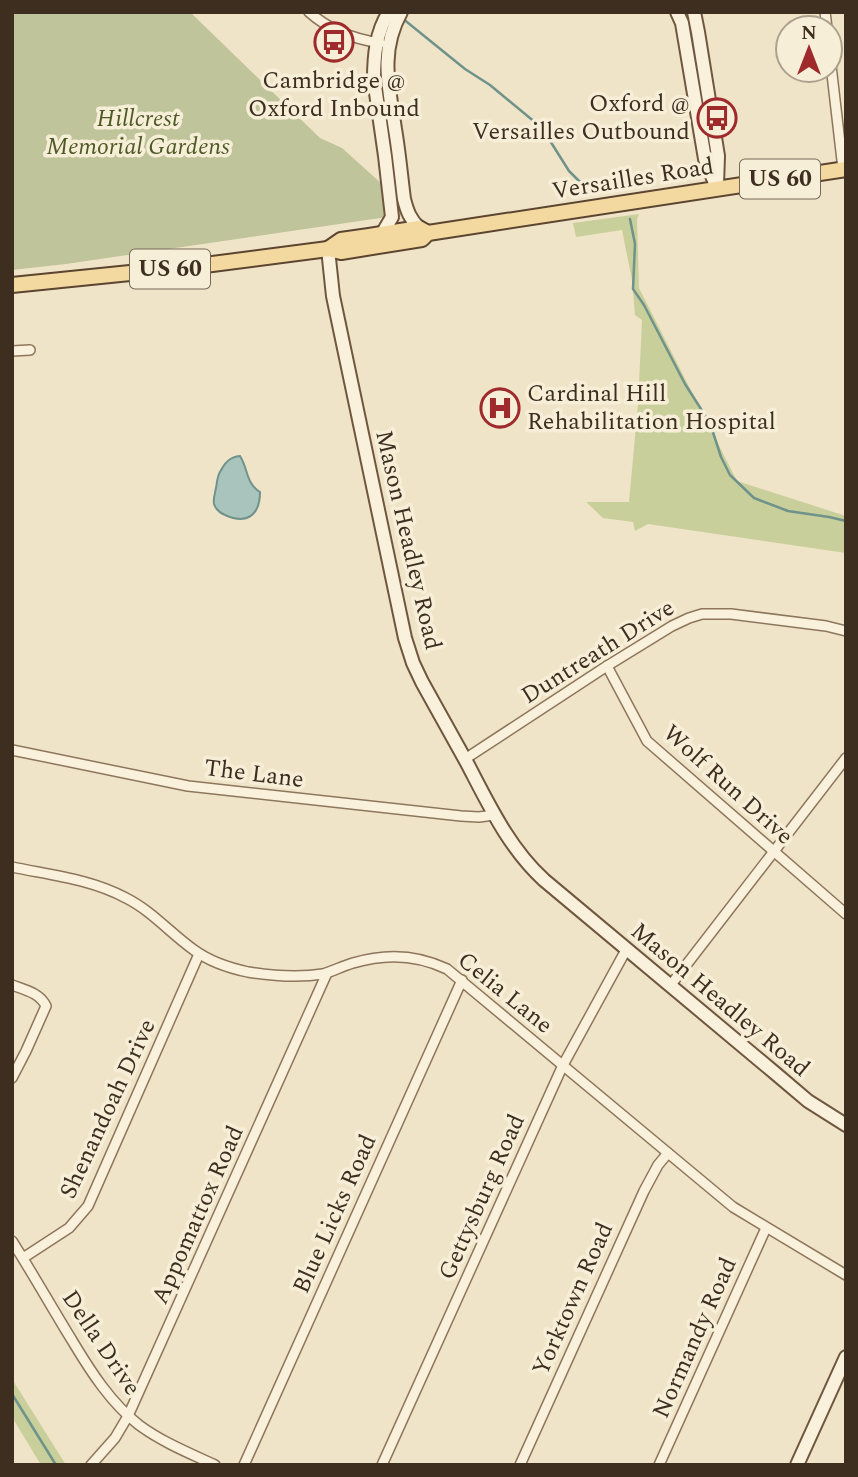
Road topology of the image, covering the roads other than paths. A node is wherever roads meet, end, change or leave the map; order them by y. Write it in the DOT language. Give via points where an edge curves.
graph roads {
  1 [pos="309,12"];
  2 [pos="389,12"];
  3 [pos="401,12"];
  4 [pos="677,12"];
  5 [pos="694,12"];
  6 [pos="383,44"];
  7 [pos="834,84"];
  8 [pos="845,169"];
  9 [pos="717,188"];
  10 [pos="423,230"];
  11 [pos="382,234"];
  12 [pos="328,249"];
  13 [pos="12,285"];
  14 [pos="30,350"];
  15 [pos="12,351"];
  16 [pos="846,631"];
  17 [pos="607,666"];
  18 [pos="12,750"];
  19 [pos="846,758"];
  20 [pos="465,760"];
  21 [pos="494,815"];
  22 [pos="772,851"];
  23 [pos="12,867"];
  24 [pos="846,914"];
  25 [pos="626,950"];
  26 [pos="199,954"];
  27 [pos="327,972"];
  28 [pos="461,980"];
  29 [pos="12,985"];
  30 [pos="670,986"];
  31 [pos="563,1065"];
  32 [pos="12,1078"];
  33 [pos="846,1125"];
  34 [pos="668,1153"];
  35 [pos="766,1228"];
  36 [pos="12,1241"];
  37 [pos="23,1258"];
  38 [pos="846,1275"];
  39 [pos="846,1357"];
  40 [pos="128,1416"];
  41 [pos="91,1465"];
  42 [pos="215,1465"];
  43 [pos="244,1465"];
  44 [pos="382,1465"];
  45 [pos="520,1465"];
  46 [pos="659,1465"];
  47 [pos="797,1465"];
  1 -- 6 [label="street" via="332,29"];
  2 -- 6 [label="main road"];
  3 -- 6 [label="main road"];
  4 -- 9 [label="main road" via="705,159"];
  5 -- 9 [label="main road" via="718,156"];
  6 -- 10 [label="main road" via="407,213"];
  6 -- 11 [label="main road" via="374,54 374,79 392,217"];
  7 -- 8 [label="street"];
  8 -- 9 [label="main road, Versailles Road / US 60"];
  9 -- 10 [label="main road, Versailles Road / US 60"];
  10 -- 11 [label="main road, Versailles Road / US 60"];
  10 -- 12 [label="main road, Versailles Road / US 60" via="422,239 341,252"];
  11 -- 12 [label="main road, Versailles Road / US 60" via="341,240"];
  12 -- 13 [label="main road, Versailles Road / US 60"];
  12 -- 20 [label="main road, Mason Headley Road" via="333,296 405,638 422,682"];
  14 -- 15 [label="street"];
  16 -- 17 [label="street, Duntreath Drive" via="702,614 672,626"];
  17 -- 20 [label="street, Duntreath Drive"];
  17 -- 22 [label="street, Wolf Run Drive" via="647,741"];
  18 -- 21 [label="street, The Lane" via="188,786 461,816"];
  19 -- 22 [label="street"];
  20 -- 21 [label="main road, Mason Headley Road"];
  21 -- 25 [label="main road, Mason Headley Road" via="531,868"];
  22 -- 24 [label="street, Wolf Run Drive"];
  22 -- 30 [label="street"];
  23 -- 26 [label="street, Celia Lane" via="112,891 155,917"];
  25 -- 30 [label="main road, Mason Headley Road"];
  25 -- 31 [label="street, Gettysburg Road"];
  26 -- 27 [label="street, Celia Lane" via="239,970 273,976"];
  26 -- 37 [label="street, Shenandoah Drive" via="88,1206 69,1228"];
  27 -- 28 [label="street, Celia Lane" via="396,956 425,960"];
  27 -- 40 [label="street, Appomattox Road"];
  28 -- 31 [label="street, Celia Lane"];
  28 -- 43 [label="street, Blue Licks Road"];
  29 -- 32 [label="street" via="37,995 46,1006"];
  30 -- 33 [label="main road, Mason Headley Road" via="808,1101"];
  31 -- 34 [label="street, Celia Lane"];
  31 -- 44 [label="street, Gettysburg Road"];
  34 -- 35 [label="street, Celia Lane"];
  34 -- 45 [label="street, Yorktown Road" via="644,1191"];
  35 -- 38 [label="street, Celia Lane"];
  35 -- 46 [label="street, Normandy Road"];
  36 -- 37 [label="street, Della Drive"];
  37 -- 40 [label="street, Della Drive" via="82,1358"];
  39 -- 47 [label="main road"];
  40 -- 41 [label="street, Appomattox Road" via="116,1438"];
  40 -- 42 [label="street, Della Drive" via="155,1436"];
}
